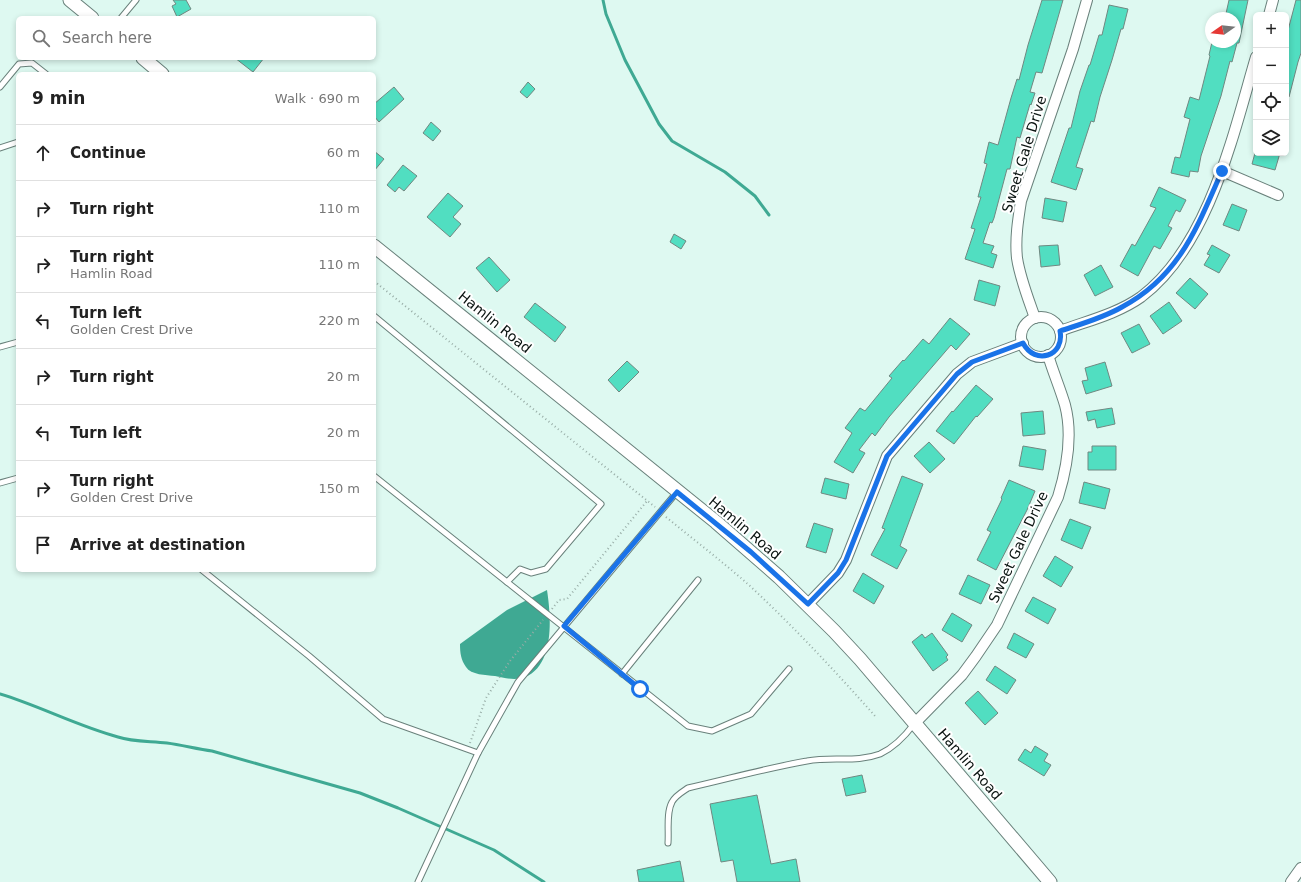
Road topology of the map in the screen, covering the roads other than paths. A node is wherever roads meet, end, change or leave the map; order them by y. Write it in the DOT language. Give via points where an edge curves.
graph roads {
  1 [pos="70,0"];
  2 [pos="136,0"];
  3 [pos="1087,0"];
  4 [pos="1273,0"];
  5 [pos="1270,12"];
  6 [pos="90,16"];
  7 [pos="123,16"];
  8 [pos="145,60"];
  9 [pos="1253,67"];
  10 [pos="156,71"];
  11 [pos="43,72"];
  12 [pos="0,87"];
  13 [pos="16,143"];
  14 [pos="0,148"];
  15 [pos="1222,171"];
  16 [pos="1278,195"];
  17 [pos="376,248"];
  18 [pos="376,318"];
  19 [pos="1035,318"];
  20 [pos="1060,331"];
  21 [pos="16,343"];
  22 [pos="1023,343"];
  23 [pos="0,347"];
  24 [pos="1048,355"];
  25 [pos="376,478"];
  26 [pos="16,479"];
  27 [pos="0,483"];
  28 [pos="677,492"];
  29 [pos="204,572"];
  30 [pos="698,580"];
  31 [pos="507,582"];
  32 [pos="808,604"];
  33 [pos="564,626"];
  34 [pos="789,669"];
  35 [pos="622,674"];
  36 [pos="915,723"];
  37 [pos="478,753"];
  38 [pos="668,843"];
  39 [pos="1301,868"];
  40 [pos="418,882"];
  41 [pos="1050,882"];
  42 [pos="1291,882"];
  1 -- 6 [label="street"];
  2 -- 7 [label="lane"];
  3 -- 19 [label="street, Sweet Gale Drive" via="1021,201 1016,240 1017,258"];
  4 -- 5 [label="street"];
  8 -- 10 [label="street"];
  9 -- 15 [label="street"];
  11 -- 12 [label="lane" via="32,63 20,64"];
  13 -- 14 [label="lane"];
  15 -- 16 [label="street"];
  15 -- 20 [label="street" via="1195,230 1167,273 1140,297 1121,308"];
  17 -- 28 [label="street, Hamlin Road"];
  18 -- 31 [label="lane" via="601,504 546,569 531,573 520,569"];
  19 -- 20 [label="street" via="1050,319"];
  19 -- 22 [label="street" via="1023,328"];
  20 -- 24 [label="street" via="1059,345"];
  21 -- 23 [label="lane"];
  22 -- 24 [label="street" via="1033,355"];
  22 -- 32 [label="street" via="972,362 957,374 887,456 846,560 838,573"];
  24 -- 36 [label="street, Sweet Gale Drive" via="1065,406 1069,436 1065,474 1058,497 997,625 962,675"];
  25 -- 31 [label="lane"];
  26 -- 27 [label="lane"];
  28 -- 32 [label="street, Hamlin Road" via="751,552"];
  28 -- 33 [label="lane"];
  29 -- 37 [label="lane" via="383,719"];
  30 -- 35 [label="lane"];
  31 -- 33 [label="lane"];
  32 -- 36 [label="street, Hamlin Road"];
  33 -- 35 [label="lane"];
  33 -- 37 [label="lane" via="518,682"];
  34 -- 35 [label="lane" via="751,714 712,731 688,726"];
  36 -- 38 [label="lane" via="907,734 881,753 851,760 829,758 808,761 688,788 672,803"];
  36 -- 41 [label="street, Hamlin Road"];
  37 -- 40 [label="lane"];
  39 -- 42 [label="street"];
}
